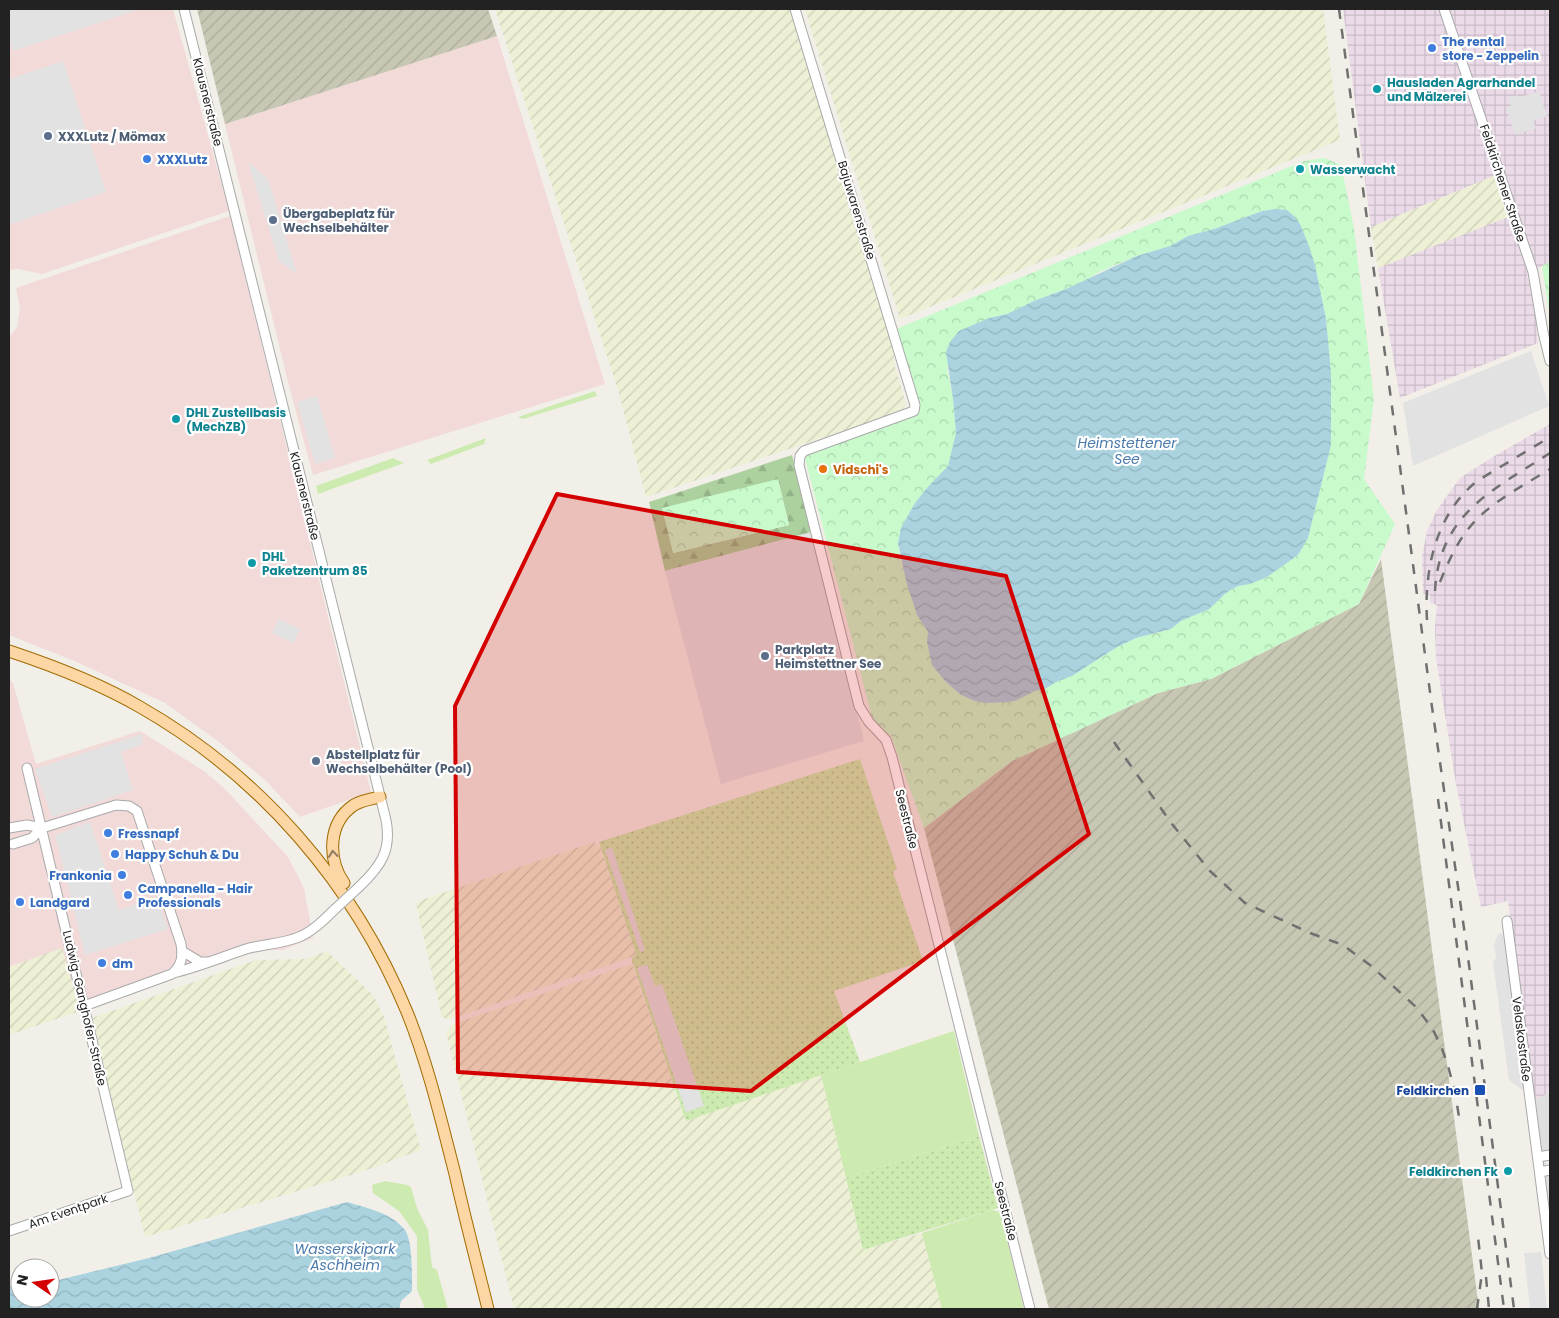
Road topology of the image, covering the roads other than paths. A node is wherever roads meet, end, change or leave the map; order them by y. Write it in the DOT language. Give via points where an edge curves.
graph roads {
  1 [pos="184,9"];
  2 [pos="795,9"];
  3 [pos="1444,9"];
  4 [pos="1550,361"];
  5 [pos="914,411"];
  6 [pos="9,651"];
  7 [pos="27,768"];
  8 [pos="380,796"];
  9 [pos="9,828"];
  10 [pos="42,828"];
  11 [pos="11,844"];
  12 [pos="1507,921"];
  13 [pos="366,929"];
  14 [pos="182,951"];
  15 [pos="207,962"];
  16 [pos="172,974"];
  17 [pos="84,1006"];
  18 [pos="1550,1155"];
  19 [pos="1538,1156"];
  20 [pos="1550,1170"];
  21 [pos="1540,1172"];
  22 [pos="128,1191"];
  23 [pos="9,1231"];
  24 [pos="1550,1254"];
  25 [pos="488,1309"];
  26 [pos="1030,1309"];
  1 -- 8 [label="street, Klausnerstraße"];
  2 -- 5 [label="street, Bajuwarenstraße" via="893,328"];
  3 -- 4 [label="street, Feldkirchener Straße" via="1533,272"];
  5 -- 26 [label="street, Seestraße" via="804,451 799,465 859,706 886,740 892,757"];
  6 -- 13 [label="main road" via="75,675 132,702 222,762 306,844"];
  7 -- 10 [label="street, Ludwig-Ganghofer-Straße"];
  13 -- 8 [label="main road, one-way" via="363,913 334,866 332,839 351,807"];
  8 -- 15 [label="street, Klausnerstraße, bridge" via="388,829 386,850 380,865 359,887 300,937 264,944"];
  9 -- 10 [label="street" via="27,825"];
  9 -- 11 [label="street" via="17,834"];
  10 -- 11 [label="street" via="32,838"];
  10 -- 14 [label="street" via="116,805 129,806 136,811"];
  10 -- 17 [label="street, Ludwig-Ganghofer-Straße"];
  12 -- 19 [label="street, Velaskostraße"];
  13 -- 25 [label="main road" via="393,980 417,1038 442,1120"];
  14 -- 15 [label="street" via="200,962"];
  14 -- 16 [label="street" via="181,963"];
  15 -- 16 [label="street"];
  16 -- 17 [label="street"];
  17 -- 22 [label="street, Ludwig-Ganghofer-Straße"];
  18 -- 19 [label="street"];
  19 -- 21 [label="street, Velaskostraße"];
  20 -- 21 [label="street"];
  21 -- 24 [label="street, Velaskostraße"];
  22 -- 23 [label="street, Am Eventpark"];
}
